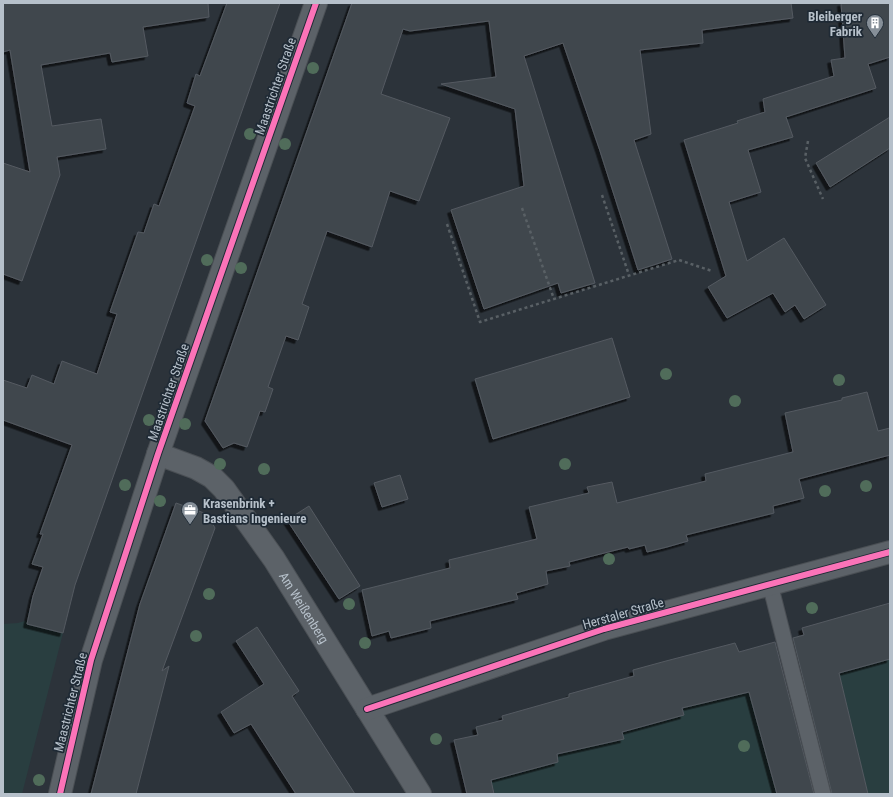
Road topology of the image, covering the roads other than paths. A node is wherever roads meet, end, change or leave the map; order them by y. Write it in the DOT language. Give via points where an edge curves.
graph roads {
  1 [pos="316,3"];
  2 [pos="158,454"];
  3 [pos="890,552"];
  4 [pos="770,584"];
  5 [pos="367,709"];
  6 [pos="60,794"];
  7 [pos="420,794"];
  8 [pos="823,794"];
  1 -- 2 [label="street, Maastrichter Straße"];
  2 -- 5 [label="street, Am Weißenberg" via="196,468 212,477 224,489 274,559"];
  2 -- 6 [label="street, Maastrichter Straße" via="91,660"];
  3 -- 4 [label="street, Herstaler Straße"];
  4 -- 5 [label="street, Herstaler Straße" via="604,629"];
  4 -- 8 [label="lane"];
  5 -- 7 [label="street, Am Weißenberg"];
}
